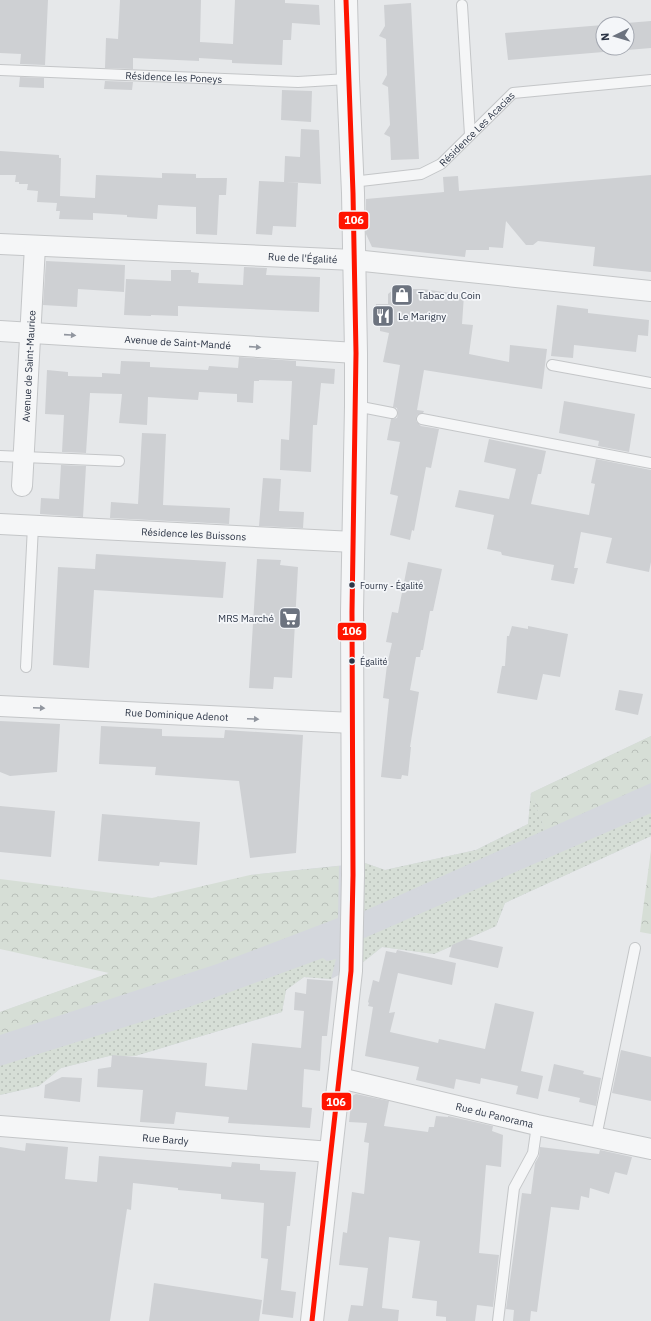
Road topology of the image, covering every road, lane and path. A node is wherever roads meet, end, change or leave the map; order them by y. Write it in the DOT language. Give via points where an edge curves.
graph roads {
  1 [pos="346,0"];
  2 [pos="462,5"];
  3 [pos="0,70"];
  4 [pos="348,79"];
  5 [pos="651,80"];
  6 [pos="470,135"];
  7 [pos="352,182"];
  8 [pos="0,244"];
  9 [pos="35,246"];
  10 [pos="354,260"];
  11 [pos="651,292"];
  12 [pos="0,331"];
  13 [pos="31,333"];
  14 [pos="356,353"];
  15 [pos="552,365"];
  16 [pos="651,383"];
  17 [pos="356,406"];
  18 [pos="392,413"];
  19 [pos="422,419"];
  20 [pos="0,456"];
  21 [pos="24,456"];
  22 [pos="119,461"];
  23 [pos="651,463"];
  24 [pos="22,486"];
  25 [pos="0,524"];
  26 [pos="33,526"];
  27 [pos="354,542"];
  28 [pos="26,667"];
  29 [pos="0,706"];
  30 [pos="353,723"];
  31 [pos="635,948"];
  32 [pos="340,1078"];
  33 [pos="537,1125"];
  34 [pos="0,1126"];
  35 [pos="596,1137"];
  36 [pos="651,1149"];
  37 [pos="331,1152"];
  38 [pos="312,1321"];
  39 [pos="498,1321"];
  1 -- 4 [label="street"];
  2 -- 6 [label="lane"];
  3 -- 4 [label="lane, Résidence les Poneys" via="298,82"];
  4 -- 7 [label="street"];
  5 -- 6 [label="lane, Résidence Les Acacias" via="513,93"];
  6 -- 7 [label="lane, Résidence Les Acacias" via="441,164 421,174"];
  7 -- 10 [label="street"];
  8 -- 9 [label="street, Rue de l'Égalité"];
  9 -- 10 [label="street, Rue de l'Égalité"];
  9 -- 13 [label="street, Avenue de Saint-Maurice"];
  10 -- 11 [label="street, Rue de l'Égalité"];
  10 -- 14 [label="street"];
  12 -- 13 [label="street, Avenue de Saint-Mandé"];
  13 -- 14 [label="street, Avenue de Saint-Mandé, one-way"];
  13 -- 21 [label="street, Avenue de Saint-Maurice"];
  14 -- 17 [label="street"];
  15 -- 16 [label="lane"];
  17 -- 18 [label="lane"];
  17 -- 27 [label="street"];
  19 -- 23 [label="lane"];
  20 -- 21 [label="lane"];
  21 -- 22 [label="lane"];
  21 -- 24 [label="street, Avenue de Saint-Maurice"];
  25 -- 26 [label="street, Résidence les Buissons"];
  26 -- 27 [label="street, Résidence les Buissons"];
  26 -- 28 [label="lane"];
  27 -- 30 [label="street"];
  29 -- 30 [label="street, Rue Dominique Adenot, one-way"];
  30 -- 32 [label="street" via="351,971"];
  31 -- 35 [label="lane"];
  32 -- 33 [label="street, Rue du Panorama"];
  32 -- 37 [label="street"];
  33 -- 35 [label="street, Rue du Panorama"];
  33 -- 39 [label="lane" via="533,1154 514,1188"];
  34 -- 37 [label="street, Rue Bardy"];
  35 -- 36 [label="street, Rue du Panorama"];
  37 -- 38 [label="street"];
}
